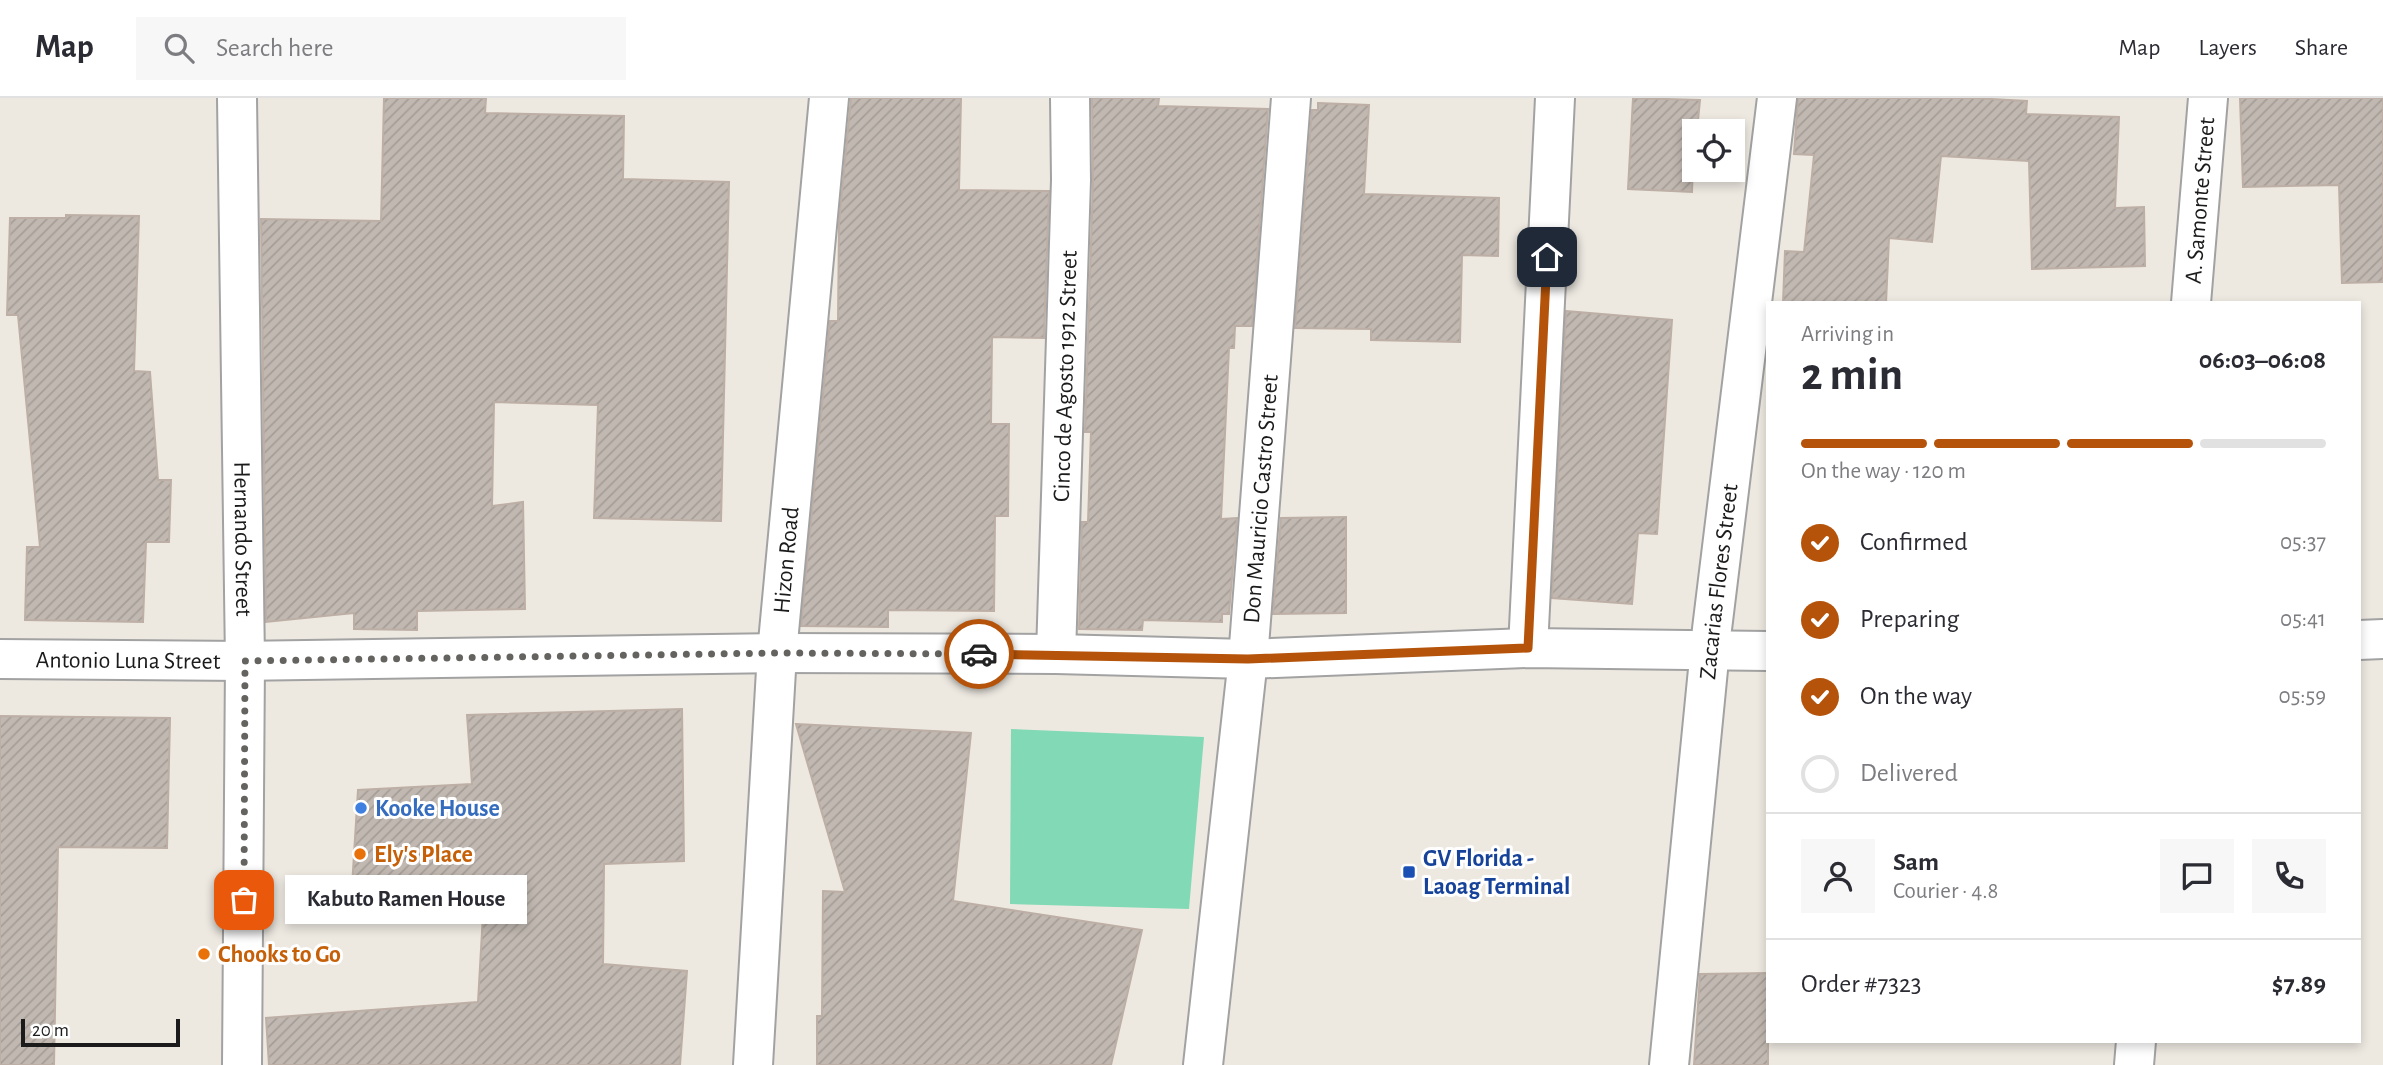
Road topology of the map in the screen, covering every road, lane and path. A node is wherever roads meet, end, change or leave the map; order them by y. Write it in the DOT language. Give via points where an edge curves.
graph roads {
  1 [pos="237,98"];
  2 [pos="829,98"];
  3 [pos="1070,98"];
  4 [pos="1291,98"];
  5 [pos="1555,98"];
  6 [pos="1777,98"];
  7 [pos="2208,98"];
  8 [pos="2191,301"];
  9 [pos="2383,639"];
  10 [pos="2361,640"];
  11 [pos="1528,648"];
  12 [pos="1766,651"];
  13 [pos="1709,652"];
  14 [pos="777,653"];
  15 [pos="1056,654"];
  16 [pos="0,659"];
  17 [pos="1248,659"];
  18 [pos="245,661"];
  19 [pos="2136,1043"];
  20 [pos="242,1065"];
  21 [pos="753,1065"];
  22 [pos="1203,1065"];
  23 [pos="1669,1065"];
  24 [pos="2134,1065"];
  1 -- 18 [label="street, Hernando Street"];
  2 -- 14 [label="street, Hizon Road"];
  3 -- 15 [label="street, Cinco de Agosto 1912 Street"];
  4 -- 17 [label="street, Don Mauricio Castro Street"];
  5 -- 11 [label="street"];
  6 -- 13 [label="street, Zacarias Flores Street"];
  7 -- 8 [label="street, A. Samonte Street"];
  9 -- 10 [label="street"];
  11 -- 13 [label="street, Antonio Luna Street"];
  11 -- 17 [label="street, Antonio Luna Street"];
  12 -- 13 [label="street, Antonio Luna Street"];
  13 -- 23 [label="street, Zacarias Flores Street"];
  14 -- 15 [label="street, Antonio Luna Street"];
  14 -- 18 [label="street, Antonio Luna Street"];
  14 -- 21 [label="street, Hizon Road"];
  15 -- 17 [label="street, Antonio Luna Street"];
  16 -- 18 [label="street, Antonio Luna Street"];
  17 -- 22 [label="street, Don Mauricio Castro Street"];
  18 -- 20 [label="street, Hernando Street"];
  19 -- 24 [label="street"];
}
